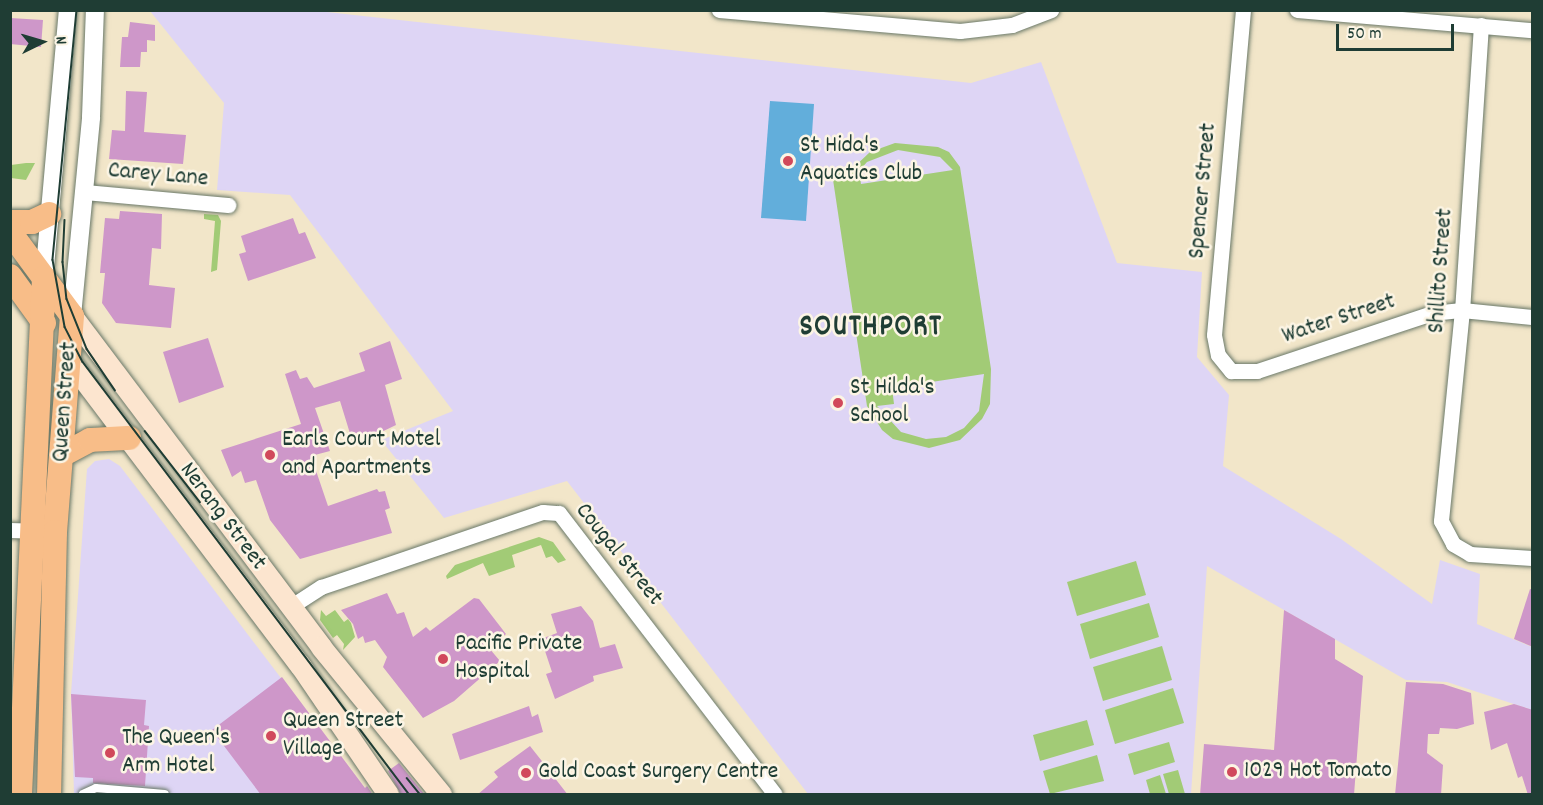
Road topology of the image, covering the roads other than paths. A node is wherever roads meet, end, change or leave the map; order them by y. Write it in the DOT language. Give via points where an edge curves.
graph roads {
  1 [pos="68,10"];
  2 [pos="95,10"];
  3 [pos="719,10"];
  4 [pos="1051,10"];
  5 [pos="1243,10"];
  6 [pos="1297,10"];
  7 [pos="1481,25"];
  8 [pos="1533,30"];
  9 [pos="84,192"];
  10 [pos="228,205"];
  11 [pos="49,214"];
  12 [pos="10,222"];
  13 [pos="10,232"];
  14 [pos="10,276"];
  15 [pos="44,278"];
  16 [pos="1462,310"];
  17 [pos="72,316"];
  18 [pos="1533,316"];
  19 [pos="42,320"];
  20 [pos="69,360"];
  21 [pos="1231,371"];
  22 [pos="129,438"];
  23 [pos="62,455"];
  24 [pos="22,530"];
  25 [pos="1533,558"];
  26 [pos="290,607"];
  27 [pos="20,795"];
  28 [pos="49,795"];
  29 [pos="83,795"];
  30 [pos="165,795"];
  31 [pos="387,795"];
  32 [pos="441,795"];
  33 [pos="775,795"];
  1 -- 11 [label="street, Queen Street"];
  2 -- 9 [label="street, Queen Street"];
  3 -- 4 [label="street" via="960,31 1012,25"];
  5 -- 21 [label="street, Spencer Street" via="1214,335 1218,355"];
  6 -- 7 [label="street"];
  7 -- 8 [label="street"];
  7 -- 16 [label="street, Shillito Street"];
  9 -- 10 [label="street, Carey Lane"];
  9 -- 17 [label="street, Queen Street"];
  11 -- 12 [label="main road" via="32,222"];
  11 -- 15 [label="street, Queen Street"];
  13 -- 15 [label="main road, Nerang Street"];
  14 -- 19 [label="main road, Nerang Street"];
  15 -- 17 [label="main road, Nerang Street"];
  15 -- 19 [label="main road, Queen Street"];
  16 -- 18 [label="street, Water Street"];
  16 -- 21 [label="street, Water Street" via="1432,313 1257,371"];
  16 -- 25 [label="street, Shillito Street" via="1441,521 1453,544 1470,554"];
  17 -- 20 [label="main road, Queen Street"];
  17 -- 26 [label="main road, Nerang Street"];
  19 -- 20 [label="main road, Nerang Street"];
  19 -- 24 [label="main road, Queen Street"];
  20 -- 22 [label="main road, Nerang Street"];
  20 -- 23 [label="main road, Queen Street"];
  22 -- 23 [label="main road" via="90,440"];
  22 -- 31 [label="main road, Nerang Street" via="300,665"];
  23 -- 28 [label="main road, Queen Street" via="55,532"];
  24 -- 27 [label="main road, Queen Street"];
  26 -- 32 [label="main road, Nerang Street"];
  26 -- 33 [label="street, Cougal Street" via="321,587 543,512 560,513"];
  29 -- 30 [label="lane" via="91,788"];
}
